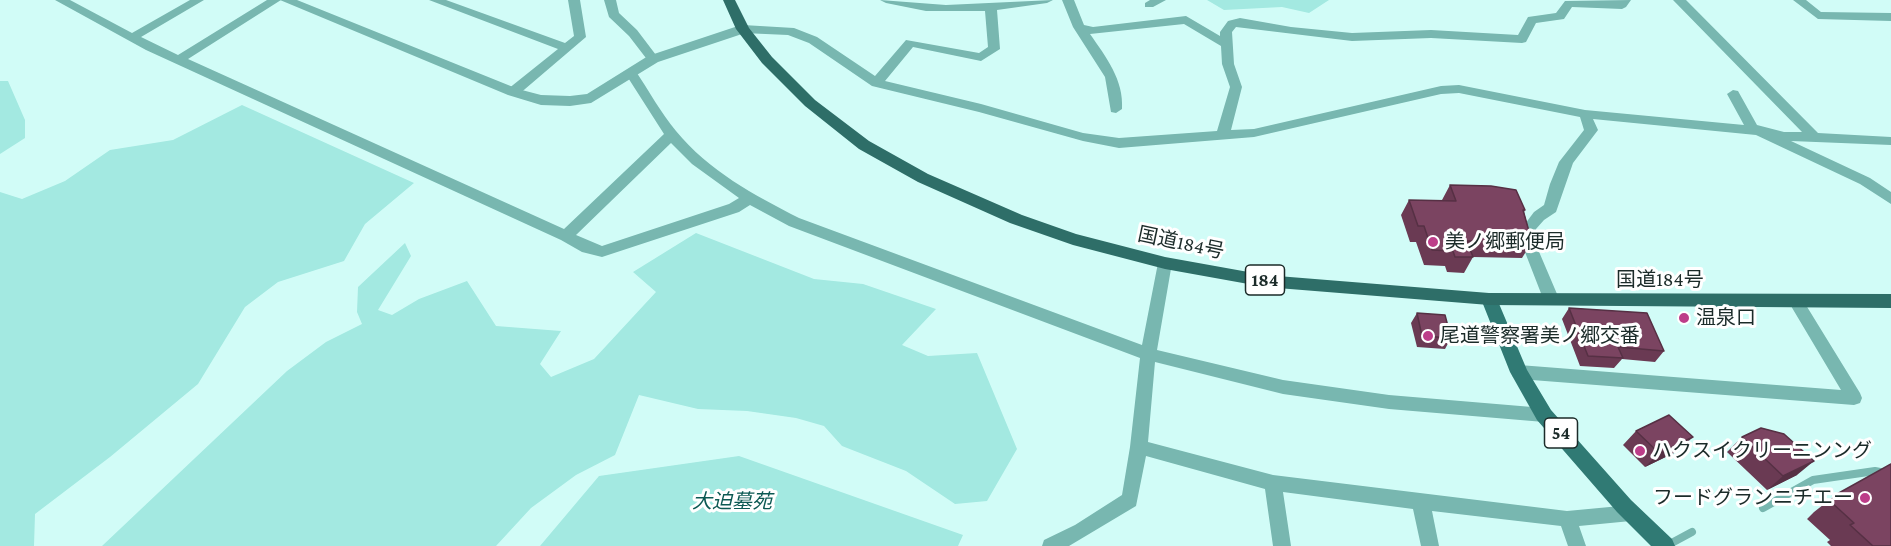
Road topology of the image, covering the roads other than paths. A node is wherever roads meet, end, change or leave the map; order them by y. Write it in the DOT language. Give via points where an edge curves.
graph roads {
  1 [pos="61,0"];
  2 [pos="198,0"];
  3 [pos="275,0"];
  4 [pos="286,0"];
  5 [pos="435,0"];
  6 [pos="574,0"];
  7 [pos="610,0"];
  8 [pos="729,0"];
  9 [pos="886,0"];
  10 [pos="1047,0"];
  11 [pos="1068,0"];
  12 [pos="1625,0"];
  13 [pos="1679,0"];
  14 [pos="1799,0"];
  15 [pos="992,8"];
  16 [pos="1891,17"];
  17 [pos="1079,27"];
  18 [pos="743,29"];
  19 [pos="134,37"];
  20 [pos="1227,45"];
  21 [pos="567,48"];
  22 [pos="652,59"];
  23 [pos="178,60"];
  24 [pos="631,73"];
  25 [pos="876,83"];
  26 [pos="513,92"];
  27 [pos="1733,94"];
  28 [pos="1116,109"];
  29 [pos="1585,114"];
  30 [pos="1760,131"];
  31 [pos="671,135"];
  32 [pos="1223,135"];
  33 [pos="1815,138"];
  34 [pos="1891,141"];
  35 [pos="748,199"];
  36 [pos="1891,199"];
  37 [pos="567,236"];
  38 [pos="1165,263"];
  39 [pos="1489,299"];
  40 [pos="1552,301"];
  41 [pos="1796,301"];
  42 [pos="1891,301"];
  43 [pos="1148,354"];
  44 [pos="1519,372"];
  45 [pos="1544,415"];
  46 [pos="1139,447"];
  47 [pos="1891,474"];
  48 [pos="1274,483"];
  49 [pos="1420,502"];
  50 [pos="1763,508"];
  51 [pos="1630,513"];
  52 [pos="1567,519"];
  53 [pos="1692,532"];
  54 [pos="1051,546"];
  55 [pos="1282,546"];
  56 [pos="1430,546"];
  57 [pos="1577,546"];
  58 [pos="1666,546"];
  1 -- 19 [label="street"];
  2 -- 19 [label="street"];
  3 -- 23 [label="street"];
  4 -- 26 [label="street"];
  5 -- 21 [label="street"];
  6 -- 21 [label="street" via="580,37"];
  7 -- 22 [label="street" via="613,14"];
  8 -- 18 [label="highway, 国道184号 / 184"];
  9 -- 15 [label="street" via="935,9"];
  10 -- 15 [label="street"];
  11 -- 17 [label="street"];
  12 -- 20 [label="street" via="1622,5 1569,3 1560,16 1532,20 1522,39 1431,34 1352,37 1240,22 1232,24 1226,32"];
  13 -- 33 [label="street"];
  14 -- 16 [label="street" via="1818,15"];
  15 -- 25 [label="street" via="994,49 981,57 910,43"];
  17 -- 20 [label="street" via="1094,31 1186,20"];
  17 -- 28 [label="street" via="1110,75 1118,102"];
  18 -- 22 [label="street"];
  18 -- 25 [label="street" via="790,31 813,40"];
  18 -- 38 [label="highway, 国道184号 / 184" via="767,60 810,103 864,145 923,178 1044,229"];
  19 -- 23 [label="street"];
  20 -- 32 [label="street" via="1228,64 1236,87"];
  21 -- 26 [label="street"];
  22 -- 24 [label="street"];
  23 -- 37 [label="street"];
  24 -- 26 [label="street" via="591,98 542,100"];
  24 -- 31 [label="street"];
  25 -- 32 [label="street" via="1104,142"];
  27 -- 30 [label="street" via="1752,128"];
  29 -- 30 [label="street"];
  29 -- 32 [label="street" via="1459,89 1441,90 1254,133"];
  29 -- 40 [label="street" via="1591,130 1575,148 1556,183 1551,208 1529,228 1530,247"];
  30 -- 33 [label="street"];
  30 -- 36 [label="street" via="1864,181"];
  31 -- 35 [label="street"];
  31 -- 37 [label="street"];
  33 -- 34 [label="street"];
  35 -- 37 [label="street" via="734,208 602,252"];
  35 -- 43 [label="street" via="794,222"];
  38 -- 39 [label="highway, 国道184号 / 184" via="1265,280"];
  38 -- 43 [label="street"];
  39 -- 40 [label="highway, 国道184号 / 184"];
  39 -- 44 [label="main road, 54"];
  40 -- 41 [label="highway, 国道184号 / 184"];
  41 -- 42 [label="highway, 国道184号 / 184"];
  41 -- 44 [label="street" via="1854,398"];
  43 -- 45 [label="street" via="1283,387 1389,402"];
  43 -- 46 [label="street"];
  44 -- 45 [label="main road, 54"];
  45 -- 51 [label="main road, 54"];
  46 -- 48 [label="street"];
  46 -- 54 [label="street" via="1130,500"];
  47 -- 50 [label="lane" via="1875,471 1813,480"];
  48 -- 49 [label="street"];
  48 -- 55 [label="street"];
  49 -- 52 [label="street"];
  49 -- 56 [label="street"];
  51 -- 52 [label="street"];
  51 -- 58 [label="main road, 54"];
  52 -- 57 [label="street"];
  53 -- 58 [label="lane"];
}
